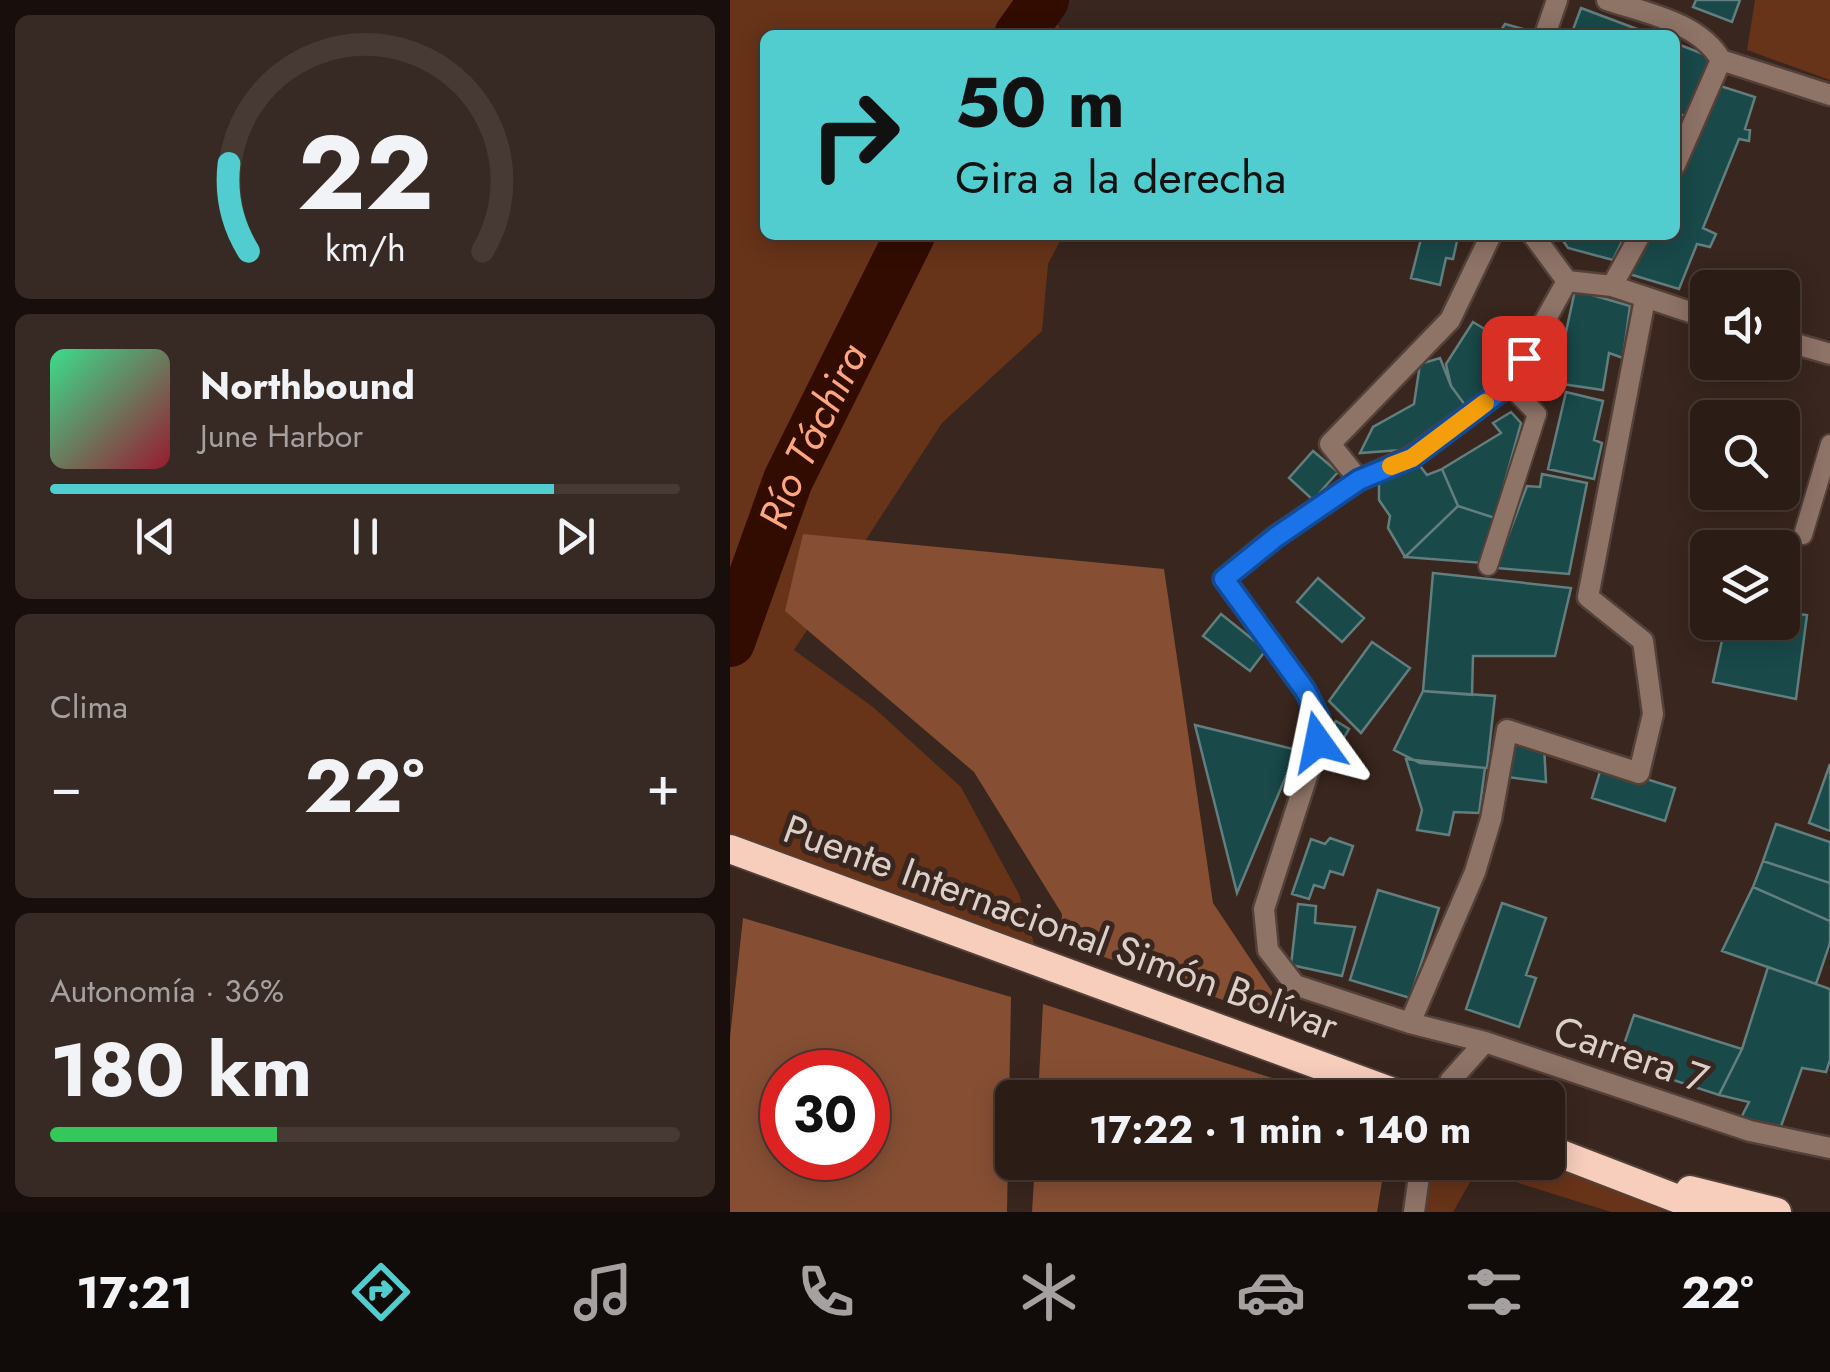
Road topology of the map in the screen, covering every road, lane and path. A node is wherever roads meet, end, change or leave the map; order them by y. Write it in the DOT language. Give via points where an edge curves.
graph roads {
  1 [pos="1556,0"];
  2 [pos="1607,0"];
  3 [pos="1547,30"];
  4 [pos="1721,60"];
  5 [pos="1830,95"];
  6 [pos="1680,154"];
  7 [pos="1488,240"];
  8 [pos="1537,240"];
  9 [pos="1637,240"];
  10 [pos="1567,281"];
  11 [pos="1612,286"];
  12 [pos="1645,299"];
  13 [pos="1690,313"];
  14 [pos="1800,345"];
  15 [pos="1830,354"];
  16 [pos="1509,385"];
  17 [pos="1830,444"];
  18 [pos="1359,480"];
  19 [pos="1803,534"];
  20 [pos="1488,566"];
  21 [pos="730,848"];
  22 [pos="1410,1023"];
  23 [pos="1485,1042"];
  24 [pos="1361,1080"];
  25 [pos="1451,1080"];
  26 [pos="1830,1148"];
  27 [pos="1565,1155"];
  28 [pos="1418,1180"];
  29 [pos="1634,1181"];
  30 [pos="1414,1212"];
  31 [pos="1712,1212"];
  32 [pos="1777,1212"];
  1 -- 3 [label="street"];
  2 -- 4 [label="street" via="1678,24"];
  4 -- 5 [label="street"];
  4 -- 6 [label="street"];
  7 -- 18 [label="street" via="1450,320 1330,444"];
  8 -- 10 [label="street"];
  9 -- 11 [label="street"];
  10 -- 11 [label="street"];
  10 -- 16 [label="street"];
  11 -- 12 [label="street"];
  12 -- 13 [label="street"];
  12 -- 22 [label="street" via="1588,597 1643,642 1652,714 1639,773 1507,730 1475,872"];
  14 -- 15 [label="street"];
  16 -- 18 [label="street" via="1412,458"];
  16 -- 20 [label="lane" via="1537,414"];
  17 -- 19 [label="lane"];
  18 -- 22 [label="street, Carrera 7" via="1224,579 1319,718 1318,742 1264,909 1268,950 1295,985"];
  21 -- 24 [label="highway, Puente Internacional Simón Bolívar"];
  22 -- 23 [label="street, Carrera 7"];
  23 -- 25 [label="street"];
  23 -- 26 [label="street, Carrera 7" via="1750,1131"];
  27 -- 29 [label="highway"];
  28 -- 30 [label="street"];
  29 -- 31 [label="highway"];
  29 -- 32 [label="highway"];
}
